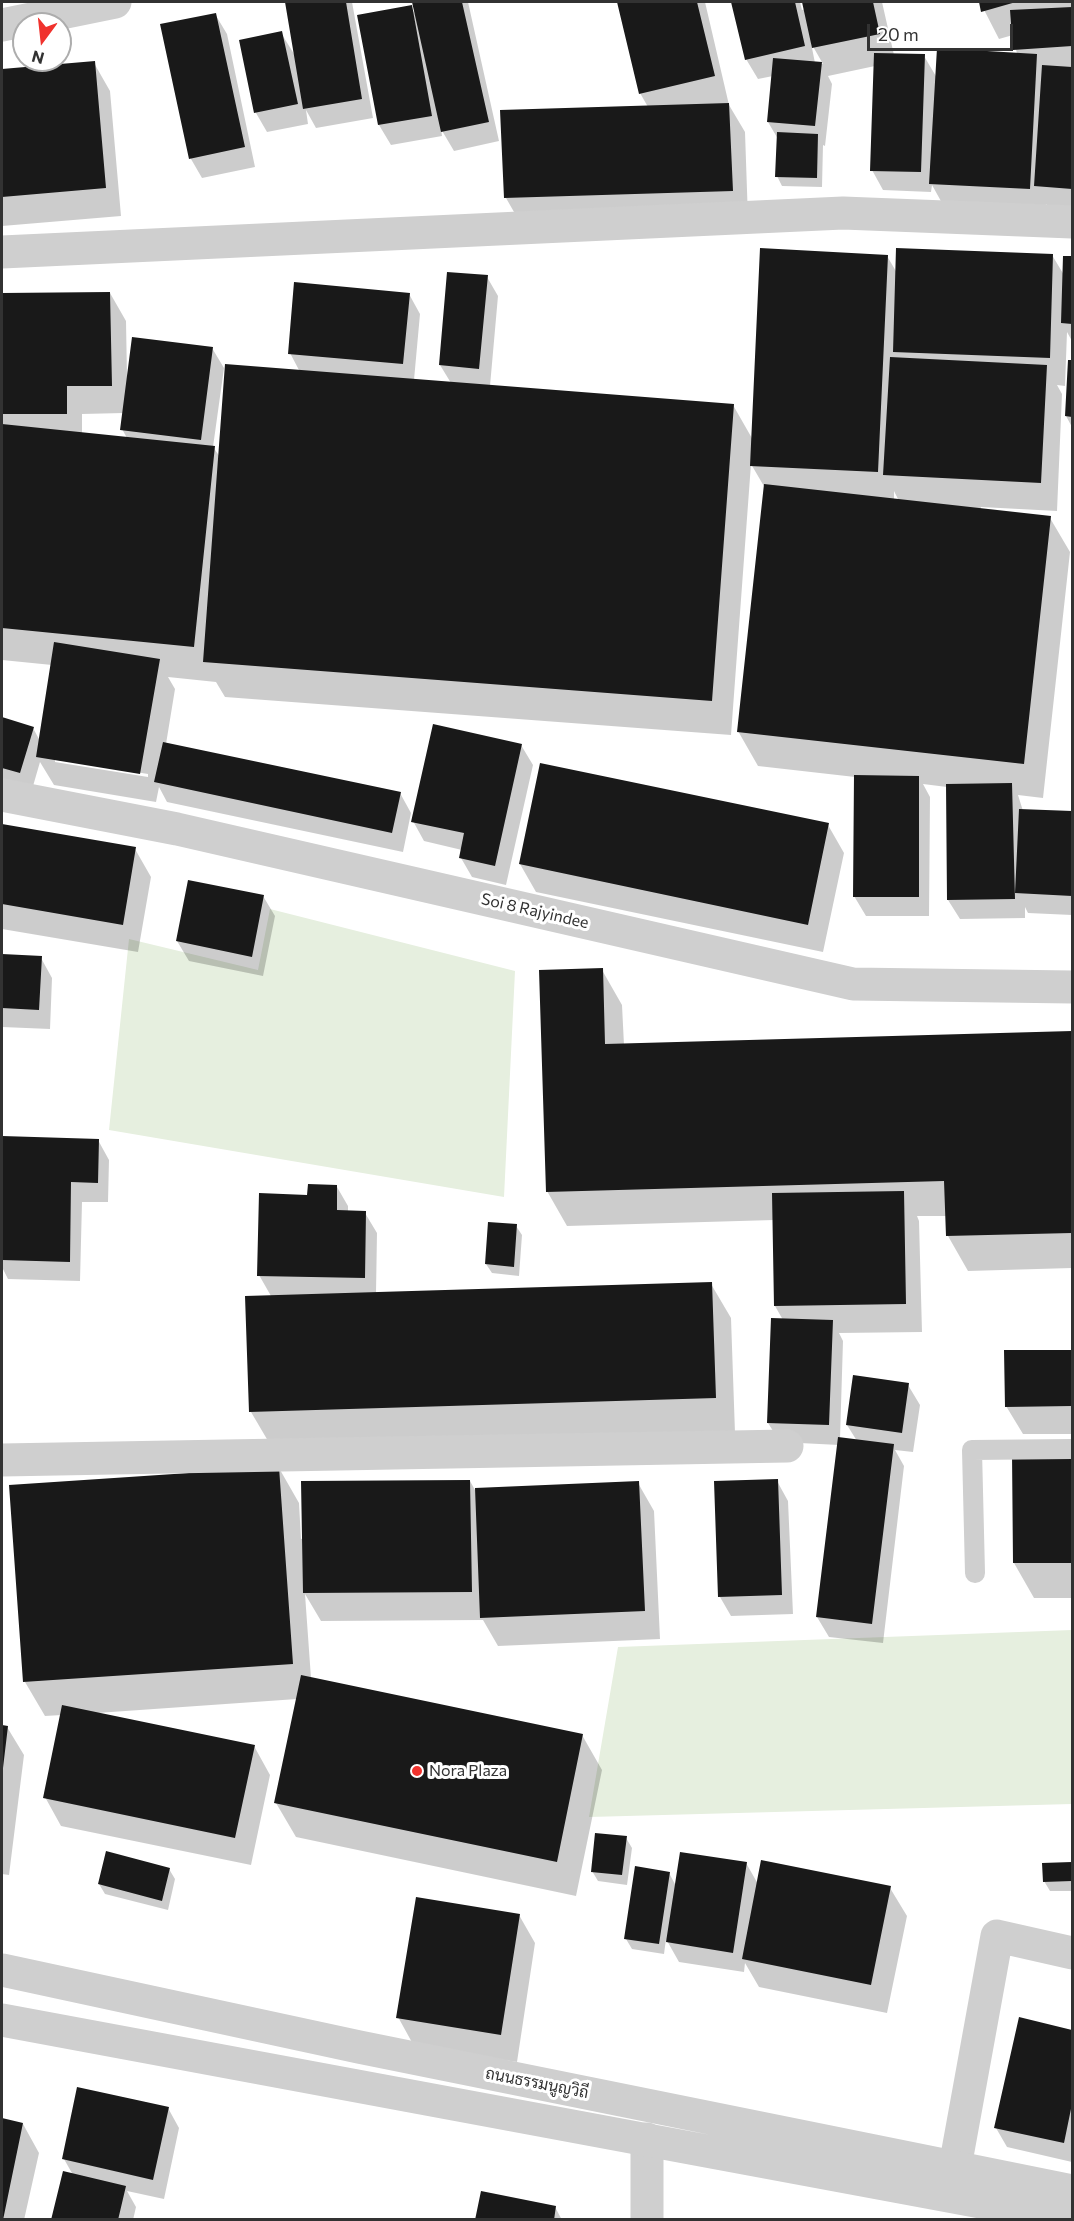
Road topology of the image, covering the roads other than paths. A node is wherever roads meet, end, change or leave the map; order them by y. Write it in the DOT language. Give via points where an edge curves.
graph roads {
  1 [pos="115,2"];
  2 [pos="2,25"];
  3 [pos="1072,222"];
  4 [pos="2,252"];
  5 [pos="2,795"];
  6 [pos="1072,987"];
  7 [pos="787,1446"];
  8 [pos="1072,1449"];
  9 [pos="2,1460"];
  10 [pos="975,1573"];
  11 [pos="1072,1953"];
  12 [pos="2,1970"];
  13 [pos="2,2020"];
  14 [pos="647,2139"];
  15 [pos="954,2167"];
  16 [pos="1072,2191"];
  17 [pos="1072,2219"];
  18 [pos="647,2220"];
  1 -- 2 [label="street"];
  3 -- 4 [label="street" via="843,213"];
  5 -- 6 [label="street, Soi 8 Rajyindee" via="189,832 853,984"];
  7 -- 9 [label="street"];
  8 -- 10 [label="lane" via="972,1450"];
  11 -- 15 [label="street" via="997,1936"];
  12 -- 15 [label="street, ถนนธรรมนูญวิถี" via="359,2047"];
  13 -- 14 [label="street"];
  14 -- 17 [label="street"];
  14 -- 18 [label="street"];
  15 -- 16 [label="street, ถนนธรรมนูญวิถี"];
}
